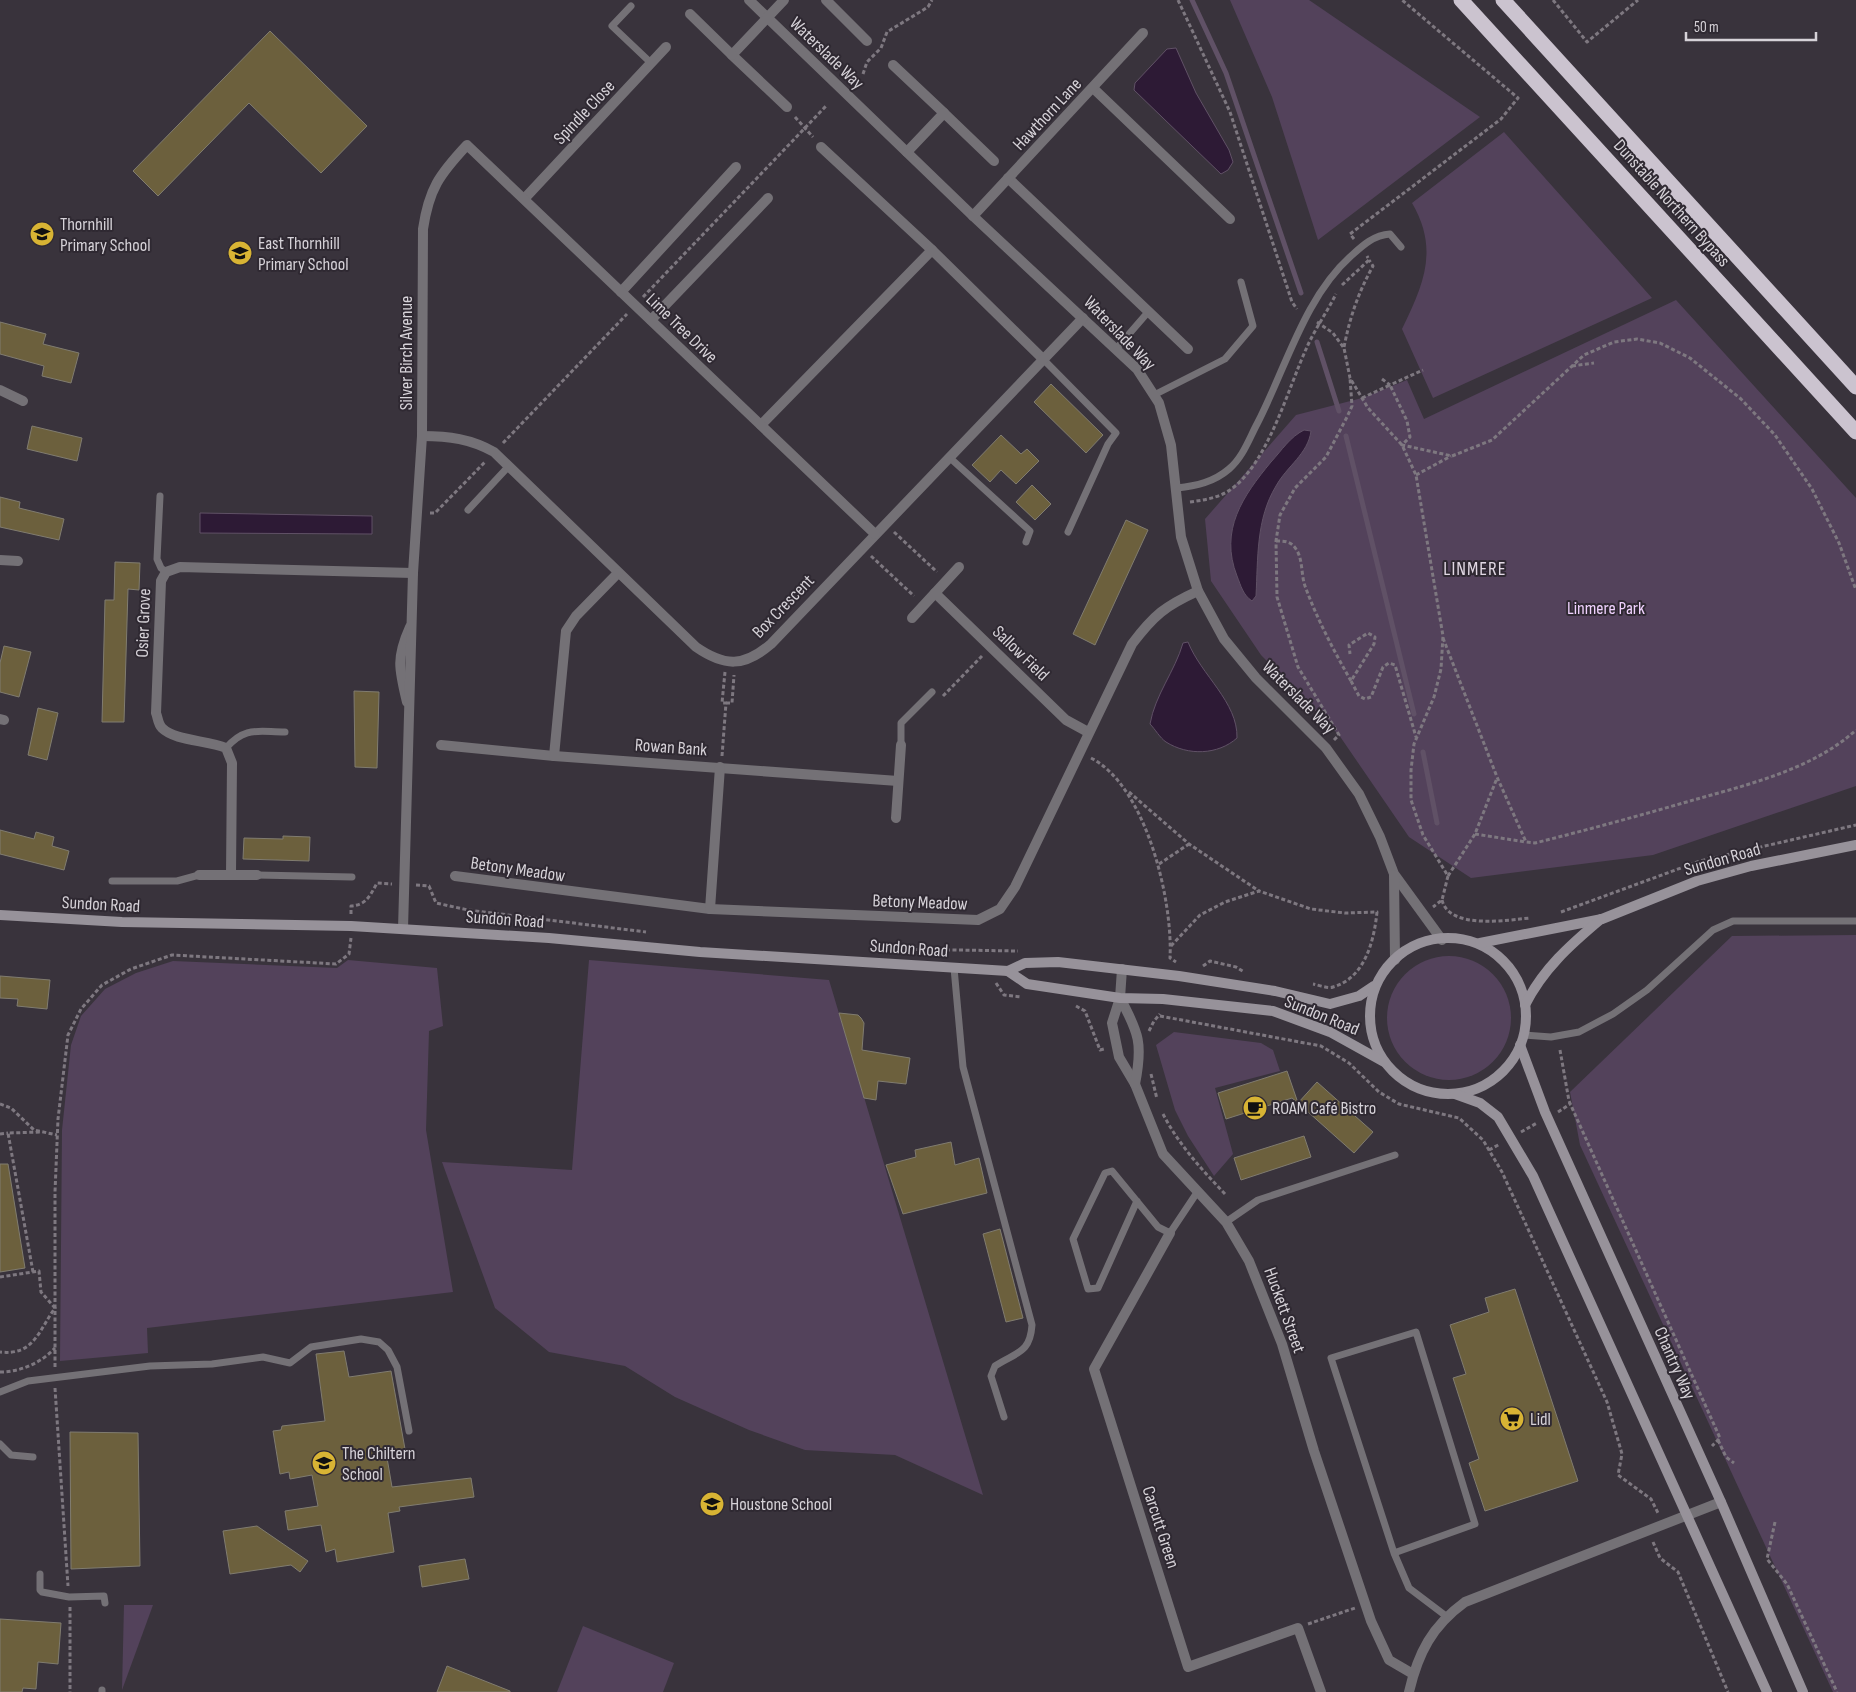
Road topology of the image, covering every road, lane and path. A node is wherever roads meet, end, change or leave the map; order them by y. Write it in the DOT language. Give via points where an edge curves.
graph roads {
  1 [pos="749,0"];
  2 [pos="784,0"];
  3 [pos="826,0"];
  4 [pos="932,0"];
  5 [pos="1178,0"];
  6 [pos="1402,0"];
  7 [pos="1461,0"];
  8 [pos="1503,0"];
  9 [pos="1553,0"];
  10 [pos="1638,0"];
  11 [pos="631,6"];
  12 [pos="690,14"];
  13 [pos="767,18"];
  14 [pos="1143,33"];
  15 [pos="867,40"];
  16 [pos="666,47"];
  17 [pos="878,51"];
  18 [pos="732,55"];
  19 [pos="651,63"];
  20 [pos="893,65"];
  21 [pos="863,74"];
  22 [pos="1093,88"];
  23 [pos="787,108"];
  24 [pos="944,114"];
  25 [pos="467,145"];
  26 [pos="822,147"];
  27 [pos="907,152"];
  28 [pos="994,161"];
  29 [pos="736,167"];
  30 [pos="1008,178"];
  31 [pos="525,198"];
  32 [pos="768,198"];
  33 [pos="973,216"];
  34 [pos="1230,219"];
  35 [pos="1361,247"];
  36 [pos="1400,247"];
  37 [pos="932,250"];
  38 [pos="1369,260"];
  39 [pos="1241,282"];
  40 [pos="621,292"];
  41 [pos="1149,311"];
  42 [pos="1307,316"];
  43 [pos="1083,318"];
  44 [pos="651,320"];
  45 [pos="1320,325"];
  46 [pos="1344,348"];
  47 [pos="1116,349"];
  48 [pos="1188,349"];
  49 [pos="1043,359"];
  50 [pos="1594,363"];
  51 [pos="1572,366"];
  52 [pos="1423,370"];
  53 [pos="1350,378"];
  54 [pos="1382,379"];
  55 [pos="1390,385"];
  56 [pos="1856,387"];
  57 [pos="0,390"];
  58 [pos="1154,395"];
  59 [pos="1362,398"];
  60 [pos="23,401"];
  61 [pos="761,424"];
  62 [pos="1856,432"];
  63 [pos="422,436"];
  64 [pos="1402,445"];
  65 [pos="1452,456"];
  66 [pos="949,457"];
  67 [pos="509,466"];
  68 [pos="1416,475"];
  69 [pos="1177,488"];
  70 [pos="160,496"];
  71 [pos="468,510"];
  72 [pos="885,523"];
  73 [pos="1068,532"];
  74 [pos="875,534"];
  75 [pos="1276,540"];
  76 [pos="1026,542"];
  77 [pos="862,547"];
  78 [pos="0,560"];
  79 [pos="18,561"];
  80 [pos="959,567"];
  81 [pos="166,572"];
  82 [pos="413,573"];
  83 [pos="618,573"];
  84 [pos="946,581"];
  85 [pos="1856,590"];
  86 [pos="1198,591"];
  87 [pos="935,592"];
  88 [pos="924,605"];
  89 [pos="912,618"];
  90 [pos="1443,636"];
  91 [pos="991,647"];
  92 [pos="1350,654"];
  93 [pos="731,662"];
  94 [pos="1351,682"];
  95 [pos="932,692"];
  96 [pos="726,703"];
  97 [pos="1856,730"];
  98 [pos="285,732"];
  99 [pos="1088,732"];
  100 [pos="1417,738"];
  101 [pos="441,745"];
  102 [pos="900,745"];
  103 [pos="226,748"];
  104 [pos="1326,748"];
  105 [pos="1079,752"];
  106 [pos="554,756"];
  107 [pos="720,767"];
  108 [pos="1497,777"];
  109 [pos="898,781"];
  110 [pos="1127,790"];
  111 [pos="896,818"];
  112 [pos="1856,825"];
  113 [pos="1475,834"];
  114 [pos="1526,842"];
  115 [pos="1190,844"];
  116 [pos="1856,845"];
  117 [pos="1159,864"];
  118 [pos="231,874"];
  119 [pos="1394,874"];
  120 [pos="199,875"];
  121 [pos="257,875"];
  122 [pos="455,876"];
  123 [pos="1448,876"];
  124 [pos="352,877"];
  125 [pos="112,881"];
  126 [pos="377,883"];
  127 [pos="429,886"];
  128 [pos="1259,891"];
  129 [pos="351,906"];
  130 [pos="710,909"];
  131 [pos="1555,913"];
  132 [pos="0,915"];
  133 [pos="1532,918"];
  134 [pos="1602,919"];
  135 [pos="1856,921"];
  136 [pos="403,929"];
  137 [pos="656,933"];
  138 [pos="1442,940"];
  139 [pos="1480,942"];
  140 [pos="350,944"];
  141 [pos="1171,946"];
  142 [pos="888,948"];
  143 [pos="1020,951"];
  144 [pos="1395,960"];
  145 [pos="1171,964"];
  146 [pos="954,968"];
  147 [pos="1122,969"];
  148 [pos="1008,970"];
  149 [pos="1374,986"];
  150 [pos="1332,988"];
  151 [pos="1004,995"];
  152 [pos="1024,997"];
  153 [pos="1120,998"];
  154 [pos="1072,1003"];
  155 [pos="1524,1005"];
  156 [pos="1148,1034"];
  157 [pos="1523,1035"];
  158 [pos="1520,1045"];
  159 [pos="1100,1050"];
  160 [pos="1560,1050"];
  161 [pos="1385,1062"];
  162 [pos="1150,1066"];
  163 [pos="1135,1084"];
  164 [pos="1455,1094"];
  165 [pos="1158,1101"];
  166 [pos="0,1104"];
  167 [pos="1570,1104"];
  168 [pos="1160,1108"];
  169 [pos="1548,1117"];
  170 [pos="41,1132"];
  171 [pos="0,1134"];
  172 [pos="8,1134"];
  173 [pos="57,1135"];
  174 [pos="1511,1138"];
  175 [pos="1489,1150"];
  176 [pos="1396,1155"];
  177 [pos="1198,1191"];
  178 [pos="1226,1195"];
  179 [pos="1137,1201"];
  180 [pos="1226,1222"];
  181 [pos="1170,1232"];
  182 [pos="33,1272"];
  183 [pos="0,1277"];
  184 [pos="55,1308"];
  185 [pos="55,1348"];
  186 [pos="0,1352"];
  187 [pos="55,1364"];
  188 [pos="0,1372"];
  189 [pos="55,1387"];
  190 [pos="0,1392"];
  191 [pos="1004,1417"];
  192 [pos="409,1431"];
  193 [pos="1718,1440"];
  194 [pos="0,1444"];
  195 [pos="1712,1446"];
  196 [pos="33,1457"];
  197 [pos="1734,1463"];
  198 [pos="1721,1502"];
  199 [pos="1688,1517"];
  200 [pos="1774,1522"];
  201 [pos="1658,1529"];
  202 [pos="1394,1553"];
  203 [pos="40,1574"];
  204 [pos="69,1596"];
  205 [pos="105,1603"];
  206 [pos="1365,1605"];
  207 [pos="1446,1616"];
  208 [pos="1298,1628"];
  209 [pos="1413,1674"];
  210 [pos="70,1692"];
  211 [pos="1321,1692"];
  212 [pos="1409,1692"];
  213 [pos="1728,1692"];
  214 [pos="1767,1692"];
  215 [pos="1803,1692"];
  216 [pos="1837,1692"];
  1 -- 13 [label="street, Waterslade Way"];
  2 -- 13 [label="street"];
  3 -- 15 [label="street"];
  4 -- 17 [label="path" via="928,7 887,32"];
  5 -- 42 [label="path" via="1230,112 1292,302 1299,312"];
  6 -- 35 [label="path" via="1518,98 1501,119 1350,234"];
  7 -- 62 [label="highway, Dunstable Northern Bypass"];
  8 -- 56 [label="highway, Dunstable Northern Bypass"];
  9 -- 10 [label="path" via="1587,42"];
  11 -- 19 [label="lane" via="612,26"];
  12 -- 18 [label="street"];
  13 -- 18 [label="street"];
  13 -- 27 [label="street, Waterslade Way"];
  14 -- 22 [label="street, Hawthorn Lane"];
  15 -- 17 [label="path"];
  16 -- 19 [label="street, Spindle Close"];
  17 -- 20 [label="path"];
  17 -- 21 [label="path" via="867,62"];
  18 -- 23 [label="street"];
  19 -- 31 [label="street, Spindle Close"];
  20 -- 24 [label="street"];
  22 -- 30 [label="street, Hawthorn Lane"];
  22 -- 34 [label="street"];
  23 -- 26 [label="path"];
  24 -- 27 [label="street"];
  24 -- 28 [label="street"];
  25 -- 31 [label="street, Lime Tree Drive"];
  25 -- 63 [label="street, Silver Birch Avenue" via="440,177 427,202 423,229"];
  26 -- 37 [label="street"];
  27 -- 33 [label="street, Waterslade Way"];
  29 -- 40 [label="street"];
  30 -- 33 [label="street, Hawthorn Lane"];
  30 -- 41 [label="street"];
  31 -- 40 [label="street, Lime Tree Drive"];
  32 -- 44 [label="street"];
  33 -- 43 [label="street, Waterslade Way"];
  35 -- 36 [label="lane" via="1378,235 1390,234"];
  35 -- 38 [label="path"];
  35 -- 42 [label="lane" via="1334,271"];
  37 -- 49 [label="street"];
  37 -- 61 [label="street"];
  38 -- 45 [label="path" via="1338,289"];
  38 -- 46 [label="path" via="1373,266 1351,313"];
  39 -- 58 [label="lane" via="1253,326 1225,359"];
  40 -- 44 [label="street, Lime Tree Drive"];
  41 -- 47 [label="lane"];
  41 -- 48 [label="street"];
  42 -- 45 [label="path"];
  42 -- 69 [label="lane" via="1241,456 1210,482"];
  43 -- 47 [label="street, Waterslade Way"];
  43 -- 49 [label="street, Box Crescent"];
  44 -- 61 [label="street, Lime Tree Drive"];
  45 -- 46 [label="path" via="1333,333"];
  46 -- 53 [label="path"];
  47 -- 58 [label="street, Waterslade Way" via="1137,369"];
  49 -- 66 [label="street, Box Crescent"];
  49 -- 73 [label="lane" via="1116,432"];
  50 -- 51 [label="path"];
  51 -- 65 [label="path" via="1492,440"];
  51 -- 85 [label="path" via="1584,355 1614,342 1637,339 1660,343 1690,358 1741,399 1774,435 1812,489 1839,543"];
  52 -- 55 [label="path"];
  53 -- 59 [label="path"];
  53 -- 75 [label="path" via="1352,406 1347,417 1326,457 1295,488 1280,515"];
  54 -- 55 [label="path"];
  55 -- 59 [label="path"];
  55 -- 64 [label="path" via="1407,421 1410,437"];
  57 -- 60 [label="street"];
  58 -- 69 [label="street, Waterslade Way" via="1171,445"];
  59 -- 64 [label="path"];
  61 -- 74 [label="street, Lime Tree Drive"];
  63 -- 67 [label="street" via="476,442"];
  63 -- 82 [label="street, Silver Birch Avenue"];
  64 -- 65 [label="path"];
  64 -- 68 [label="path"];
  65 -- 68 [label="path"];
  66 -- 72 [label="street, Box Crescent"];
  66 -- 76 [label="lane" via="1030,531"];
  67 -- 71 [label="lane"];
  67 -- 83 [label="street"];
  68 -- 90 [label="path"];
  69 -- 86 [label="street, Waterslade Way" via="1181,536"];
  70 -- 81 [label="lane" via="158,559"];
  72 -- 74 [label="street, Box Crescent"];
  72 -- 84 [label="path"];
  74 -- 77 [label="street, Box Crescent"];
  75 -- 94 [label="path" via="1295,546 1299,553 1305,585"];
  75 -- 104 [label="path" via="1277,597 1298,667 1338,736"];
  77 -- 88 [label="path"];
  77 -- 93 [label="street, Box Crescent" via="771,644 757,656"];
  78 -- 79 [label="street"];
  80 -- 84 [label="street"];
  81 -- 82 [label="street, Osier Grove" via="180,567"];
  81 -- 103 [label="street, Osier Grove" via="161,581 156,713 160,726 172,735 212,742"];
  82 -- 136 [label="street, Silver Birch Avenue" via="412,622 400,648 410,717"];
  83 -- 93 [label="street" via="696,647 711,658"];
  83 -- 106 [label="street" via="566,630"];
  84 -- 87 [label="street"];
  86 -- 99 [label="street, Betony Meadow" via="1170,604 1144,628 1132,644"];
  86 -- 104 [label="street, Waterslade Way" via="1224,639 1256,678"];
  87 -- 88 [label="street"];
  87 -- 91 [label="street, Sallow Field"];
  88 -- 89 [label="street"];
  90 -- 100 [label="path" via="1441,669 1434,697"];
  90 -- 108 [label="path"];
  91 -- 95 [label="path" via="940,699"];
  91 -- 99 [label="street, Sallow Field" via="1066,720"];
  92 -- 94 [label="path" via="1349,645 1368,634 1375,637"];
  93 -- 96 [label="path" via="722,703"];
  93 -- 96 [label="path" via="732,703"];
  94 -- 100 [label="path" via="1359,696 1371,697 1383,667 1389,663 1395,665"];
  95 -- 102 [label="lane" via="901,723"];
  96 -- 107 [label="path"];
  97 -- 114 [label="path" via="1838,746 1747,785 1535,843"];
  98 -- 103 [label="lane" via="245,732 236,736"];
  99 -- 105 [label="street, Betony Meadow"];
  100 -- 123 [label="path" via="1411,770 1411,800 1423,835"];
  101 -- 106 [label="street, Rowan Bank"];
  102 -- 109 [label="street"];
  103 -- 118 [label="street" via="232,763"];
  104 -- 119 [label="street, Waterslade Way" via="1359,794"];
  105 -- 110 [label="path" via="1096,760"];
  105 -- 130 [label="street, Betony Meadow" via="1015,887 1000,909 978,920"];
  106 -- 107 [label="street, Rowan Bank"];
  107 -- 109 [label="street, Rowan Bank"];
  107 -- 130 [label="street"];
  108 -- 113 [label="path"];
  108 -- 114 [label="path"];
  109 -- 111 [label="street"];
  110 -- 115 [label="path"];
  110 -- 117 [label="path"];
  112 -- 131 [label="path" via="1700,861"];
  113 -- 114 [label="path"];
  113 -- 123 [label="path"];
  115 -- 117 [label="path"];
  115 -- 128 [label="path"];
  116 -- 134 [label="main road, Sundon Road" via="1715,876"];
  117 -- 141 [label="path"];
  118 -- 120 [label="street"];
  118 -- 121 [label="street"];
  119 -- 138 [label="street, Waterslade Way"];
  119 -- 144 [label="street, Waterslade Way"];
  120 -- 125 [label="lane" via="178,881"];
  121 -- 124 [label="lane"];
  122 -- 130 [label="street, Betony Meadow"];
  123 -- 133 [label="path" via="1442,900 1458,917 1475,922"];
  126 -- 129 [label="path" via="370,898 360,906"];
  127 -- 137 [label="path" via="436,903 468,910"];
  128 -- 141 [label="path" via="1225,902 1200,915"];
  128 -- 150 [label="path" via="1310,909 1377,912 1363,965"];
  132 -- 136 [label="main road, Sundon Road" via="122,922"];
  134 -- 139 [label="main road, Sundon Road"];
  134 -- 155 [label="main road, Sundon Road" via="1552,962"];
  135 -- 157 [label="lane" via="1733,921 1713,930 1648,990 1596,1023 1579,1032 1551,1037"];
  136 -- 146 [label="main road, Sundon Road"];
  138 -- 139 [label="main road"];
  138 -- 144 [label="main road" via="1412,948"];
  139 -- 155 [label="main road" via="1499,954 1513,970 1521,987"];
  140 -- 173 [label="path" via="349,954 336,964 172,955 131,969 102,985 81,1008 68,1034"];
  141 -- 145 [label="path" via="1170,958 1180,964"];
  142 -- 143 [label="path"];
  144 -- 149 [label="main road"];
  146 -- 148 [label="main road, Sundon Road"];
  146 -- 191 [label="lane" via="963,1067 1032,1325 1024,1350 995,1366 991,1376"];
  147 -- 148 [label="main road, Sundon Road" via="1047,962 1025,963"];
  147 -- 149 [label="main road, Sundon Road" via="1275,991 1330,1004 1359,996"];
  147 -- 153 [label="street, Huckett Street"];
  148 -- 153 [label="main road, Sundon Road" via="1027,984"];
  149 -- 161 [label="main road" via="1370,1015 1372,1032"];
  151 -- 152 [label="path"];
  153 -- 161 [label="main road, Sundon Road" via="1163,999 1273,1012 1330,1032"];
  153 -- 163 [label="street" via="1136,1028 1140,1056"];
  153 -- 163 [label="street, Huckett Street" via="1112,1023 1115,1046"];
  154 -- 159 [label="path" via="1085,1011"];
  155 -- 157 [label="main road"];
  156 -- 175 [label="path" via="1160,1016 1321,1046 1349,1063 1379,1092 1399,1104 1459,1118"];
  157 -- 158 [label="main road"];
  158 -- 164 [label="main road" via="1514,1059 1495,1079 1469,1092"];
  158 -- 169 [label="main road, Chantry Way"];
  160 -- 167 [label="path"];
  161 -- 164 [label="main road" via="1399,1077 1416,1087 1435,1093"];
  162 -- 165 [label="path"];
  163 -- 177 [label="street, Huckett Street" via="1163,1154"];
  164 -- 174 [label="main road" via="1480,1103 1498,1117"];
  166 -- 170 [label="path"];
  167 -- 169 [label="path"];
  167 -- 193 [label="path" via="1720,1438"];
  168 -- 178 [label="path" via="1174,1134"];
  169 -- 174 [label="path"];
  169 -- 198 [label="main road, Chantry Way"];
  170 -- 172 [label="path"];
  170 -- 173 [label="path"];
  171 -- 172 [label="path"];
  172 -- 182 [label="path"];
  173 -- 184 [label="path"];
  174 -- 175 [label="path"];
  174 -- 199 [label="main road" via="1533,1176"];
  175 -- 201 [label="path" via="1607,1402 1622,1454 1618,1475 1651,1499 1661,1521"];
  176 -- 180 [label="lane" via="1258,1200"];
  177 -- 180 [label="street, Huckett Street"];
  177 -- 181 [label="lane"];
  179 -- 179 [label="lane" via="1098,1288 1088,1289 1074,1239 1105,1172 1112,1171"];
  179 -- 181 [label="lane" via="1158,1227"];
  180 -- 206 [label="street, Huckett Street" via="1250,1260 1282,1344"];
  181 -- 208 [label="street, Carcutt Green" via="1094,1369 1188,1667"];
  182 -- 183 [label="path"];
  182 -- 184 [label="path" via="39,1271 41,1292"];
  184 -- 185 [label="path"];
  184 -- 186 [label="path" via="33,1342 12,1352"];
  185 -- 187 [label="path"];
  185 -- 188 [label="path" via="32,1365"];
  189 -- 204 [label="path"];
  190 -- 192 [label="lane" via="28,1381 150,1366 212,1364 263,1357 290,1363 311,1347 361,1339 379,1342 388,1350 397,1367"];
  193 -- 195 [label="path"];
  193 -- 197 [label="path" via="1726,1456"];
  194 -- 196 [label="lane" via="11,1455"];
  198 -- 199 [label="street"];
  198 -- 215 [label="main road, Chantry Way"];
  199 -- 201 [label="street"];
  199 -- 214 [label="main road"];
  200 -- 216 [label="path" via="1767,1559 1787,1584"];
  201 -- 207 [label="street" via="1465,1602"];
  201 -- 213 [label="path" via="1651,1537 1660,1558 1678,1572"];
  202 -- 202 [label="lane" via="1475,1524 1416,1332 1331,1358"];
  202 -- 207 [label="lane" via="1409,1588"];
  203 -- 204 [label="lane" via="42,1592"];
  204 -- 205 [label="lane" via="104,1596"];
  204 -- 210 [label="path"];
  206 -- 208 [label="path"];
  206 -- 209 [label="street, Huckett Street" via="1389,1660"];
  207 -- 209 [label="street" via="1424,1645"];
  208 -- 211 [label="street"];
  209 -- 212 [label="street"];
}
